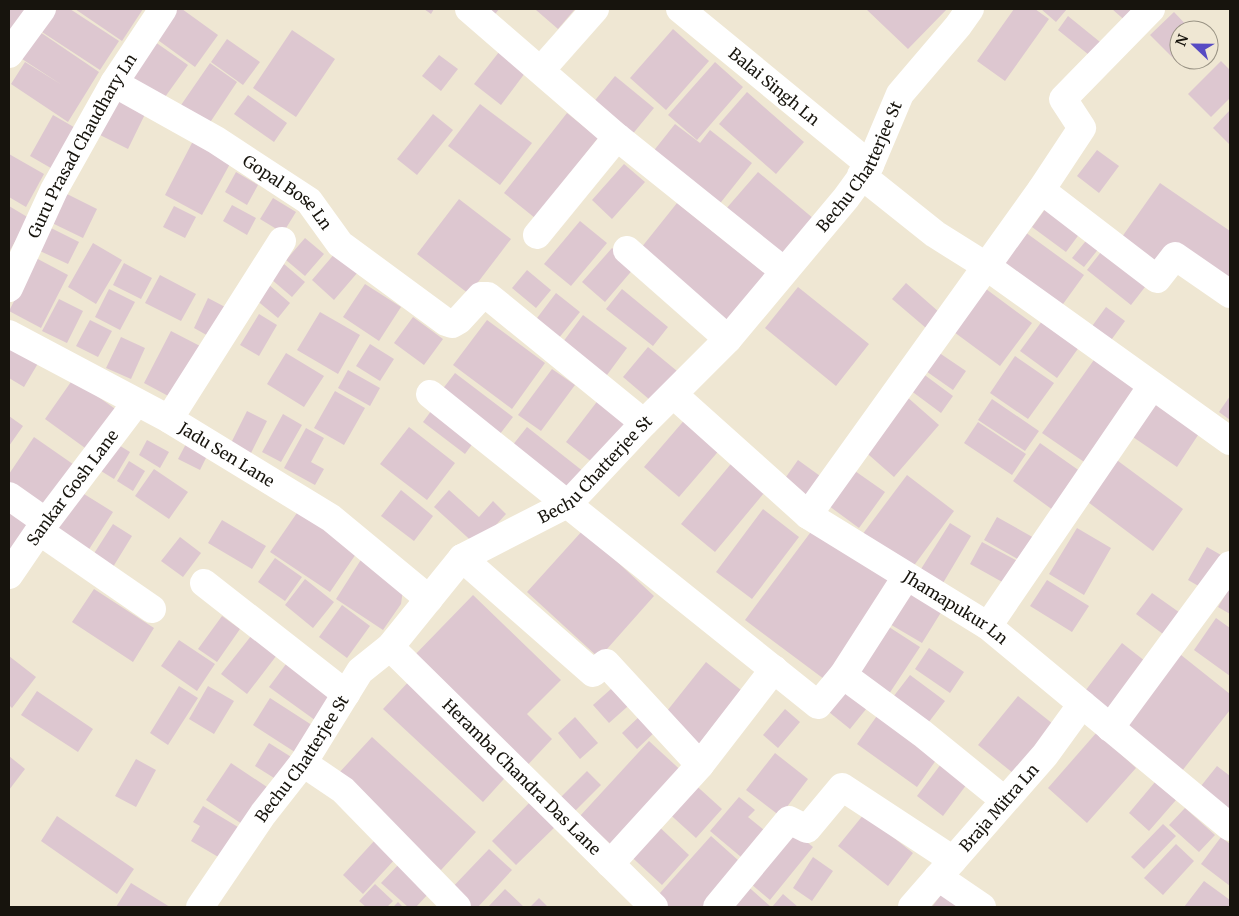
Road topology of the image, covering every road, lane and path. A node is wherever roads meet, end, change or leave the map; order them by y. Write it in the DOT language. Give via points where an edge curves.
graph roads {
  1 [pos="42,9"];
  2 [pos="163,9"];
  3 [pos="469,9"];
  4 [pos="595,9"];
  5 [pos="680,9"];
  6 [pos="970,9"];
  7 [pos="1151,9"];
  8 [pos="9,54"];
  9 [pos="541,70"];
  10 [pos="114,83"];
  11 [pos="617,137"];
  12 [pos="865,170"];
  13 [pos="1041,190"];
  14 [pos="538,235"];
  15 [pos="282,241"];
  16 [pos="627,250"];
  17 [pos="986,266"];
  18 [pos="784,271"];
  19 [pos="9,288"];
  20 [pos="1230,294"];
  21 [pos="9,334"];
  22 [pos="728,339"];
  23 [pos="1152,386"];
  24 [pos="430,394"];
  25 [pos="674,395"];
  26 [pos="136,403"];
  27 [pos="169,419"];
  28 [pos="644,423"];
  29 [pos="1230,441"];
  30 [pos="9,496"];
  31 [pos="569,503"];
  32 [pos="808,515"];
  33 [pos="42,527"];
  34 [pos="462,558"];
  35 [pos="1230,565"];
  36 [pos="9,575"];
  37 [pos="906,577"];
  38 [pos="204,583"];
  39 [pos="429,599"];
  40 [pos="152,608"];
  41 [pos="988,626"];
  42 [pos="390,647"];
  43 [pos="774,669"];
  44 [pos="842,675"];
  45 [pos="346,694"];
  46 [pos="1082,704"];
  47 [pos="1110,728"];
  48 [pos="303,763"];
  49 [pos="700,765"];
  50 [pos="1004,800"];
  51 [pos="1230,827"];
  52 [pos="610,864"];
  53 [pos="946,869"];
  54 [pos="200,907"];
  55 [pos="457,907"];
  56 [pos="654,907"];
  57 [pos="717,907"];
  58 [pos="912,907"];
  59 [pos="982,907"];
  1 -- 8 [label="street"];
  2 -- 10 [label="street, Guru Prasad Chaudhary Ln"];
  3 -- 9 [label="street"];
  4 -- 9 [label="street"];
  5 -- 12 [label="street, Balai Singh Ln"];
  6 -- 12 [label="street, Bechu Chatterjee St" via="900,94"];
  7 -- 13 [label="street" via="1063,99 1082,128"];
  9 -- 11 [label="street"];
  10 -- 19 [label="street, Guru Prasad Chaudhary Ln" via="54,190"];
  10 -- 28 [label="street, Gopal Bose Ln" via="216,140 309,201 340,244 446,322 452,324 459,320 480,296 488,296"];
  11 -- 14 [label="street"];
  11 -- 18 [label="street"];
  12 -- 17 [label="street, Balai Singh Ln" via="935,234"];
  12 -- 18 [label="street, Bechu Chatterjee St" via="846,198"];
  13 -- 17 [label="street"];
  13 -- 20 [label="street" via="1157,279 1174,256"];
  15 -- 27 [label="street"];
  16 -- 22 [label="street"];
  17 -- 23 [label="street, Balai Singh Ln"];
  17 -- 32 [label="street"];
  18 -- 22 [label="street, Bechu Chatterjee St"];
  21 -- 26 [label="street, Jadu Sen Lane"];
  22 -- 25 [label="street, Bechu Chatterjee St"];
  23 -- 29 [label="street, Balai Singh Ln"];
  23 -- 41 [label="street"];
  24 -- 31 [label="street"];
  25 -- 28 [label="street, Bechu Chatterjee St"];
  25 -- 32 [label="street, Jhamapukur Ln"];
  26 -- 27 [label="street, Jadu Sen Lane"];
  26 -- 33 [label="street, Sankar Gosh Lane"];
  27 -- 39 [label="street, Jadu Sen Lane" via="331,518"];
  28 -- 31 [label="street, Bechu Chatterjee St"];
  30 -- 33 [label="street"];
  31 -- 34 [label="street, Bechu Chatterjee St"];
  31 -- 43 [label="street"];
  32 -- 37 [label="street, Jhamapukur Ln"];
  33 -- 36 [label="street, Sankar Gosh Lane"];
  33 -- 40 [label="street"];
  34 -- 39 [label="street, Bechu Chatterjee St"];
  34 -- 49 [label="street" via="593,673 606,663"];
  35 -- 47 [label="street"];
  37 -- 41 [label="street, Jhamapukur Ln"];
  37 -- 44 [label="street"];
  38 -- 45 [label="street"];
  39 -- 42 [label="street, Bechu Chatterjee St"];
  41 -- 46 [label="street, Jhamapukur Ln"];
  42 -- 45 [label="street, Bechu Chatterjee St" via="360,671"];
  42 -- 52 [label="street, Heramba Chandra Das Lane"];
  43 -- 44 [label="street" via="818,705"];
  43 -- 49 [label="street"];
  44 -- 50 [label="street" via="923,734"];
  45 -- 48 [label="street, Bechu Chatterjee St"];
  46 -- 47 [label="street, Jhamapukur Ln"];
  46 -- 50 [label="street, Braja Mitra Ln" via="1044,755"];
  47 -- 51 [label="street, Jhamapukur Ln"];
  48 -- 54 [label="street, Bechu Chatterjee St" via="263,814"];
  48 -- 55 [label="street" via="343,790"];
  49 -- 52 [label="street"];
  50 -- 53 [label="street, Braja Mitra Ln"];
  52 -- 56 [label="street, Heramba Chandra Das Lane"];
  53 -- 57 [label="street" via="842,787 807,829 789,820"];
  53 -- 58 [label="street, Braja Mitra Ln"];
  53 -- 59 [label="street"];
}
